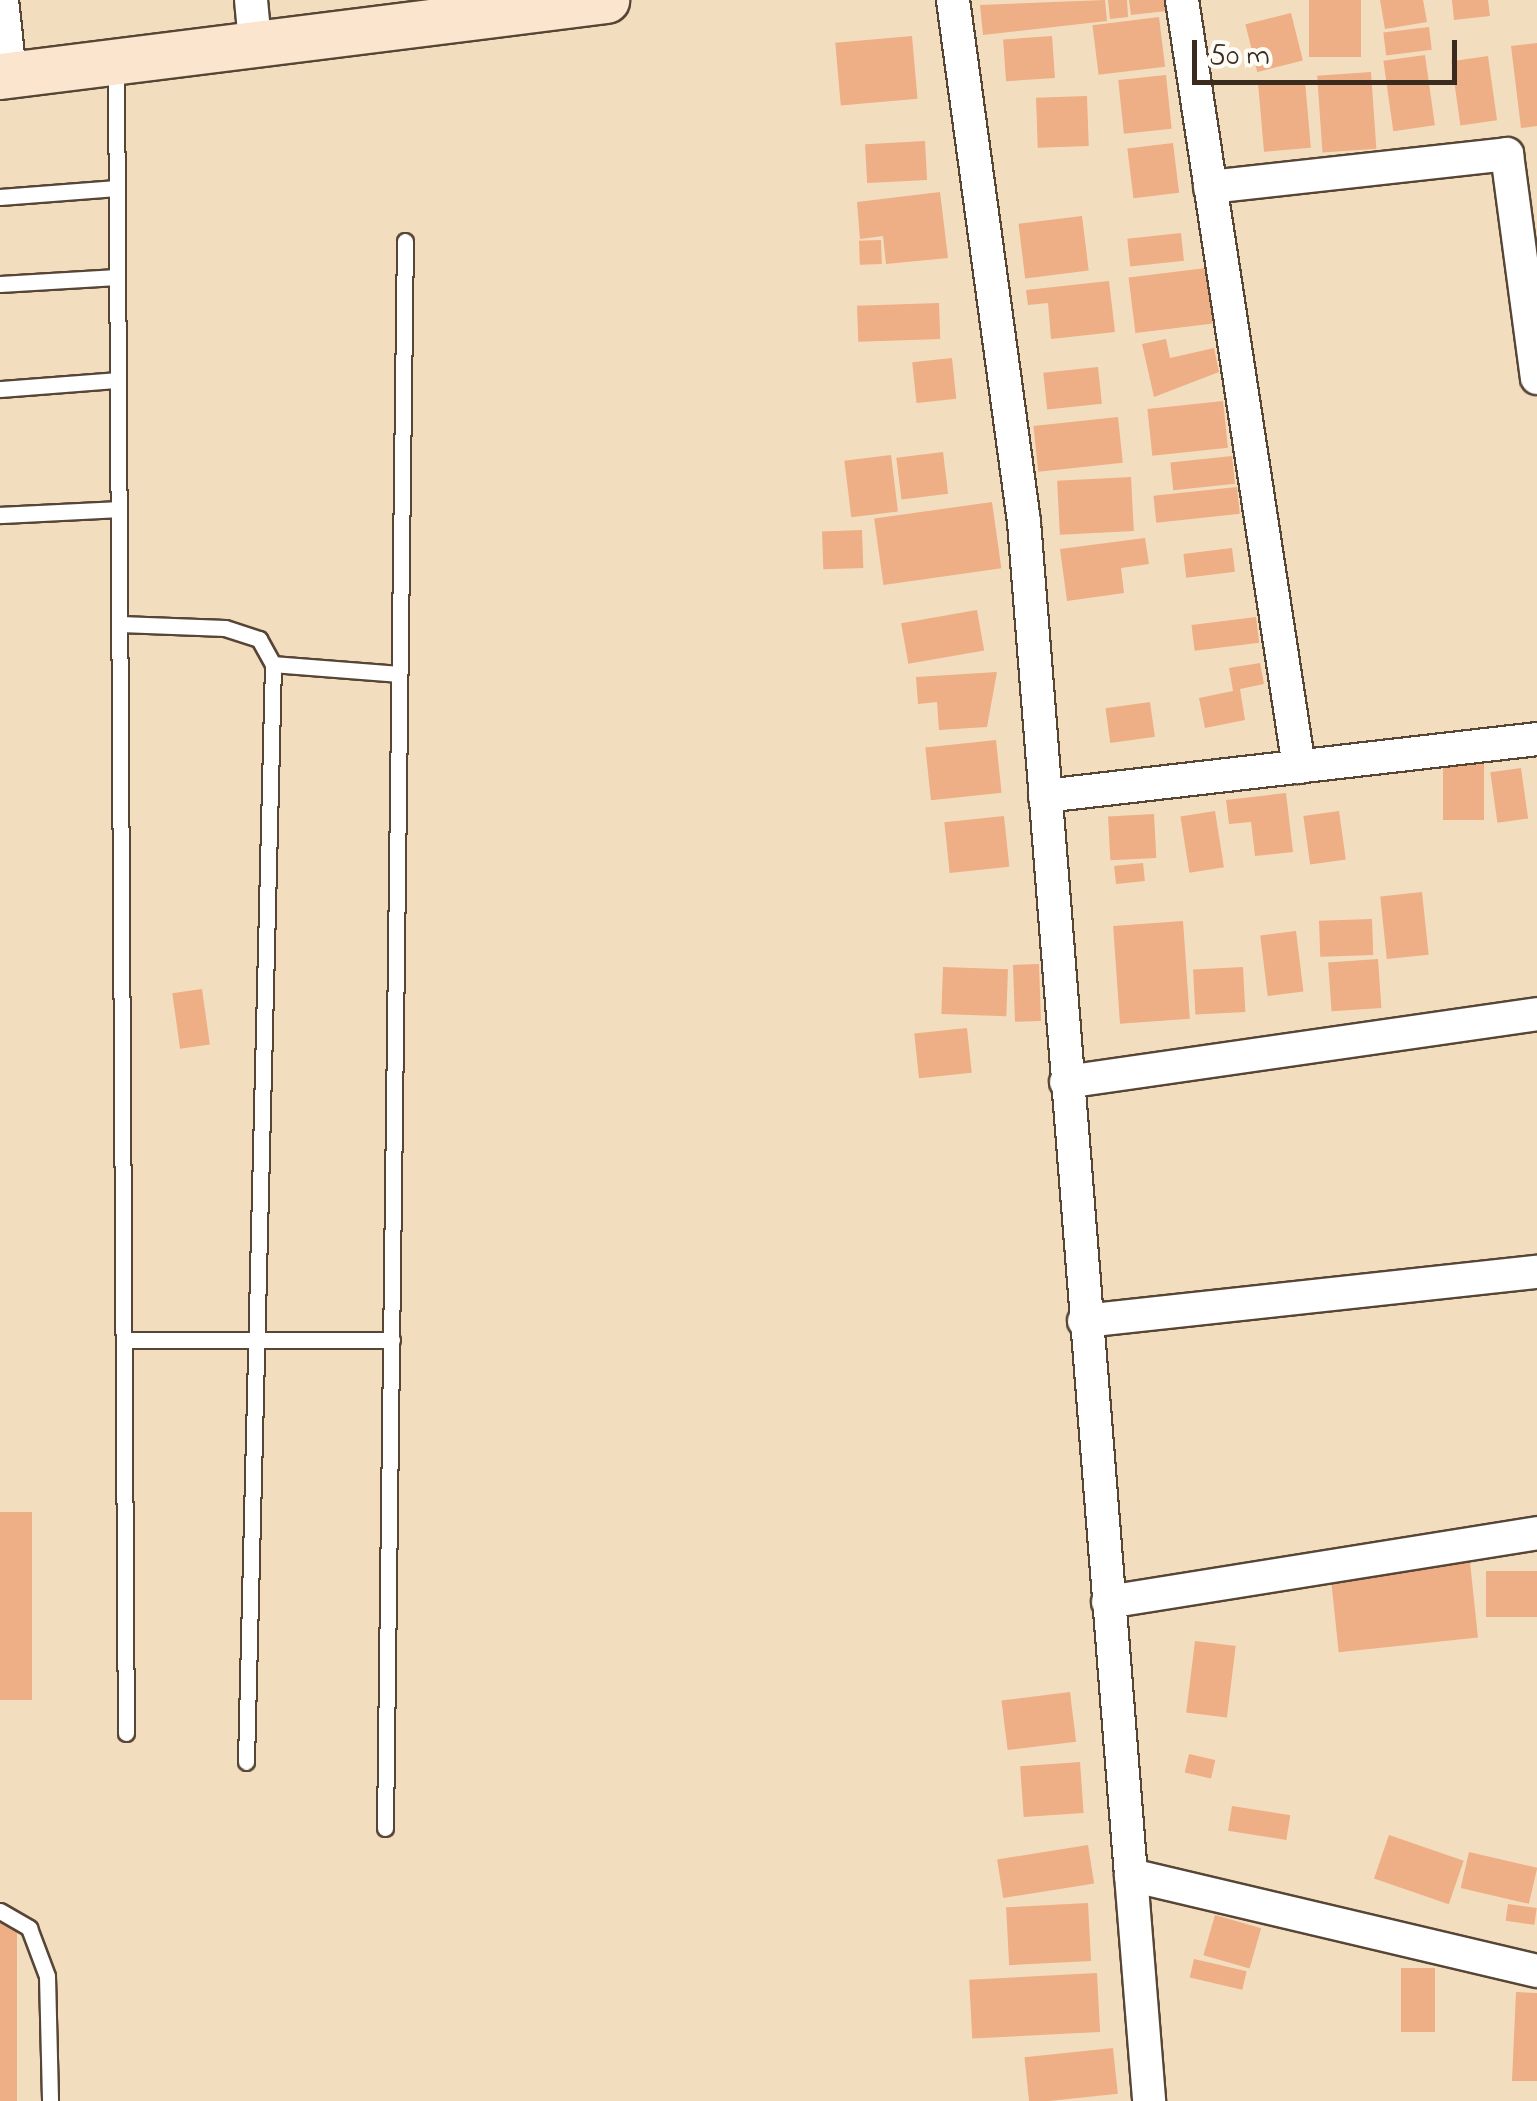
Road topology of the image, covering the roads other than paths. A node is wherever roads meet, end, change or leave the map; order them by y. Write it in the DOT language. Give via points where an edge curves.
graph roads {
  1 [pos="2,0"];
  2 [pos="606,0"];
  3 [pos="953,0"];
  4 [pos="1182,0"];
  5 [pos="493,8"];
  6 [pos="253,21"];
  7 [pos="116,60"];
  8 [pos="5,75"];
  9 [pos="1523,163"];
  10 [pos="117,188"];
  11 [pos="1210,188"];
  12 [pos="0,197"];
  13 [pos="405,241"];
  14 [pos="117,277"];
  15 [pos="0,284"];
  16 [pos="1537,378"];
  17 [pos="118,380"];
  18 [pos="0,389"];
  19 [pos="118,509"];
  20 [pos="0,515"];
  21 [pos="120,624"];
  22 [pos="274,664"];
  23 [pos="400,674"];
  24 [pos="1537,740"];
  25 [pos="1299,767"];
  26 [pos="1045,796"];
  27 [pos="1537,1014"];
  28 [pos="1066,1082"];
  29 [pos="1537,1272"];
  30 [pos="1084,1321"];
  31 [pos="124,1340"];
  32 [pos="258,1340"];
  33 [pos="392,1340"];
  34 [pos="1537,1533"];
  35 [pos="1108,1602"];
  36 [pos="126,1733"];
  37 [pos="246,1762"];
  38 [pos="385,1828"];
  39 [pos="1131,1876"];
  40 [pos="0,1911"];
  41 [pos="1537,1971"];
  42 [pos="50,2101"];
  43 [pos="1148,2101"];
  1 -- 8 [label="street"];
  2 -- 5 [label="main road"];
  3 -- 26 [label="street" via="1024,522"];
  4 -- 11 [label="street"];
  5 -- 6 [label="main road"];
  6 -- 7 [label="main road"];
  7 -- 8 [label="main road"];
  7 -- 10 [label="lane"];
  9 -- 11 [label="street" via="1507,154"];
  9 -- 16 [label="street"];
  10 -- 12 [label="lane"];
  10 -- 14 [label="lane"];
  11 -- 25 [label="street"];
  13 -- 23 [label="lane"];
  14 -- 15 [label="lane"];
  14 -- 17 [label="lane"];
  17 -- 18 [label="lane"];
  17 -- 19 [label="lane"];
  19 -- 20 [label="lane"];
  19 -- 21 [label="lane"];
  21 -- 22 [label="lane" via="225,628 259,639"];
  21 -- 31 [label="lane"];
  22 -- 23 [label="lane"];
  22 -- 32 [label="lane"];
  23 -- 33 [label="lane"];
  24 -- 25 [label="street"];
  25 -- 26 [label="street"];
  26 -- 28 [label="street"];
  27 -- 28 [label="street"];
  28 -- 30 [label="street"];
  29 -- 30 [label="street"];
  30 -- 35 [label="street"];
  31 -- 32 [label="lane"];
  31 -- 36 [label="lane"];
  32 -- 33 [label="lane"];
  32 -- 37 [label="lane"];
  33 -- 38 [label="lane"];
  34 -- 35 [label="street"];
  35 -- 39 [label="street"];
  39 -- 41 [label="street"];
  39 -- 43 [label="street"];
  40 -- 42 [label="lane" via="29,1928 47,1976"];
}
